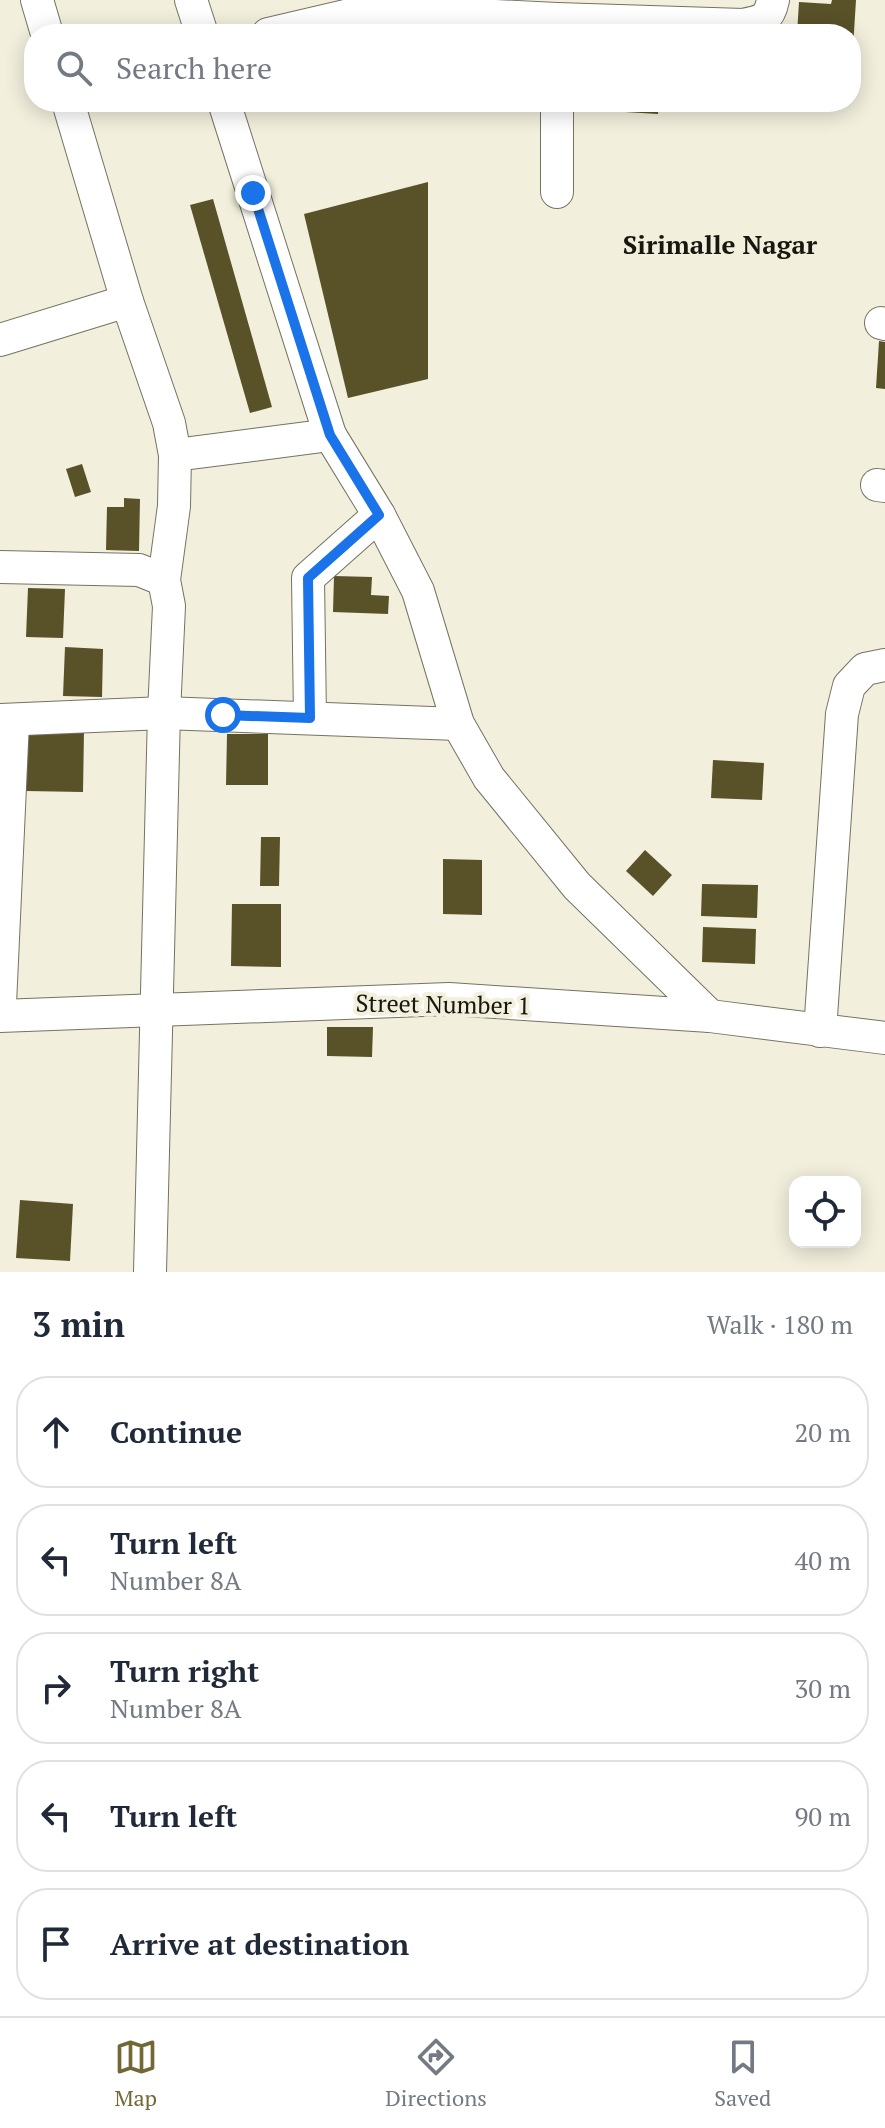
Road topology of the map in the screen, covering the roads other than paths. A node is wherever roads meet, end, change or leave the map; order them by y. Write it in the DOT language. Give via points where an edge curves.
graph roads {
  1 [pos="37,0"];
  2 [pos="191,0"];
  3 [pos="773,0"];
  4 [pos="372,5"];
  5 [pos="558,18"];
  6 [pos="44,24"];
  7 [pos="199,24"];
  8 [pos="304,24"];
  9 [pos="717,24"];
  10 [pos="747,24"];
  11 [pos="71,112"];
  12 [pos="227,112"];
  13 [pos="557,112"];
  14 [pos="557,192"];
  15 [pos="127,301"];
  16 [pos="0,340"];
  17 [pos="330,435"];
  18 [pos="175,455"];
  19 [pos="379,515"];
  20 [pos="0,567"];
  21 [pos="164,580"];
  22 [pos="885,665"];
  23 [pos="164,713"];
  24 [pos="310,718"];
  25 [pos="7,720"];
  26 [pos="458,724"];
  27 [pos="0,1004"];
  28 [pos="158,1009"];
  29 [pos="0,1016"];
  30 [pos="710,1016"];
  31 [pos="820,1031"];
  32 [pos="885,1038"];
  33 [pos="150,1272"];
  1 -- 6 [label="street"];
  2 -- 7 [label="street"];
  3 -- 10 [label="street" via="771,12"];
  4 -- 5 [label="street"];
  4 -- 8 [label="street"];
  5 -- 9 [label="street"];
  11 -- 15 [label="street"];
  12 -- 17 [label="street"];
  13 -- 14 [label="street"];
  15 -- 16 [label="street"];
  15 -- 18 [label="street"];
  17 -- 18 [label="street"];
  17 -- 19 [label="street"];
  18 -- 21 [label="street"];
  19 -- 24 [label="street" via="308,578"];
  19 -- 26 [label="street" via="418,591"];
  20 -- 21 [label="street" via="139,570"];
  21 -- 23 [label="street" via="169,606"];
  22 -- 31 [label="street" via="865,669 849,686 842,714"];
  23 -- 24 [label="street"];
  23 -- 25 [label="street"];
  23 -- 28 [label="street"];
  24 -- 26 [label="street"];
  25 -- 27 [label="street"];
  26 -- 30 [label="street" via="489,778 577,886"];
  28 -- 29 [label="street, Street Number 1"];
  28 -- 30 [label="street, Street Number 1" via="449,999"];
  28 -- 33 [label="street"];
  30 -- 31 [label="street, Street Number 1"];
  31 -- 32 [label="street, Street Number 1"];
}
